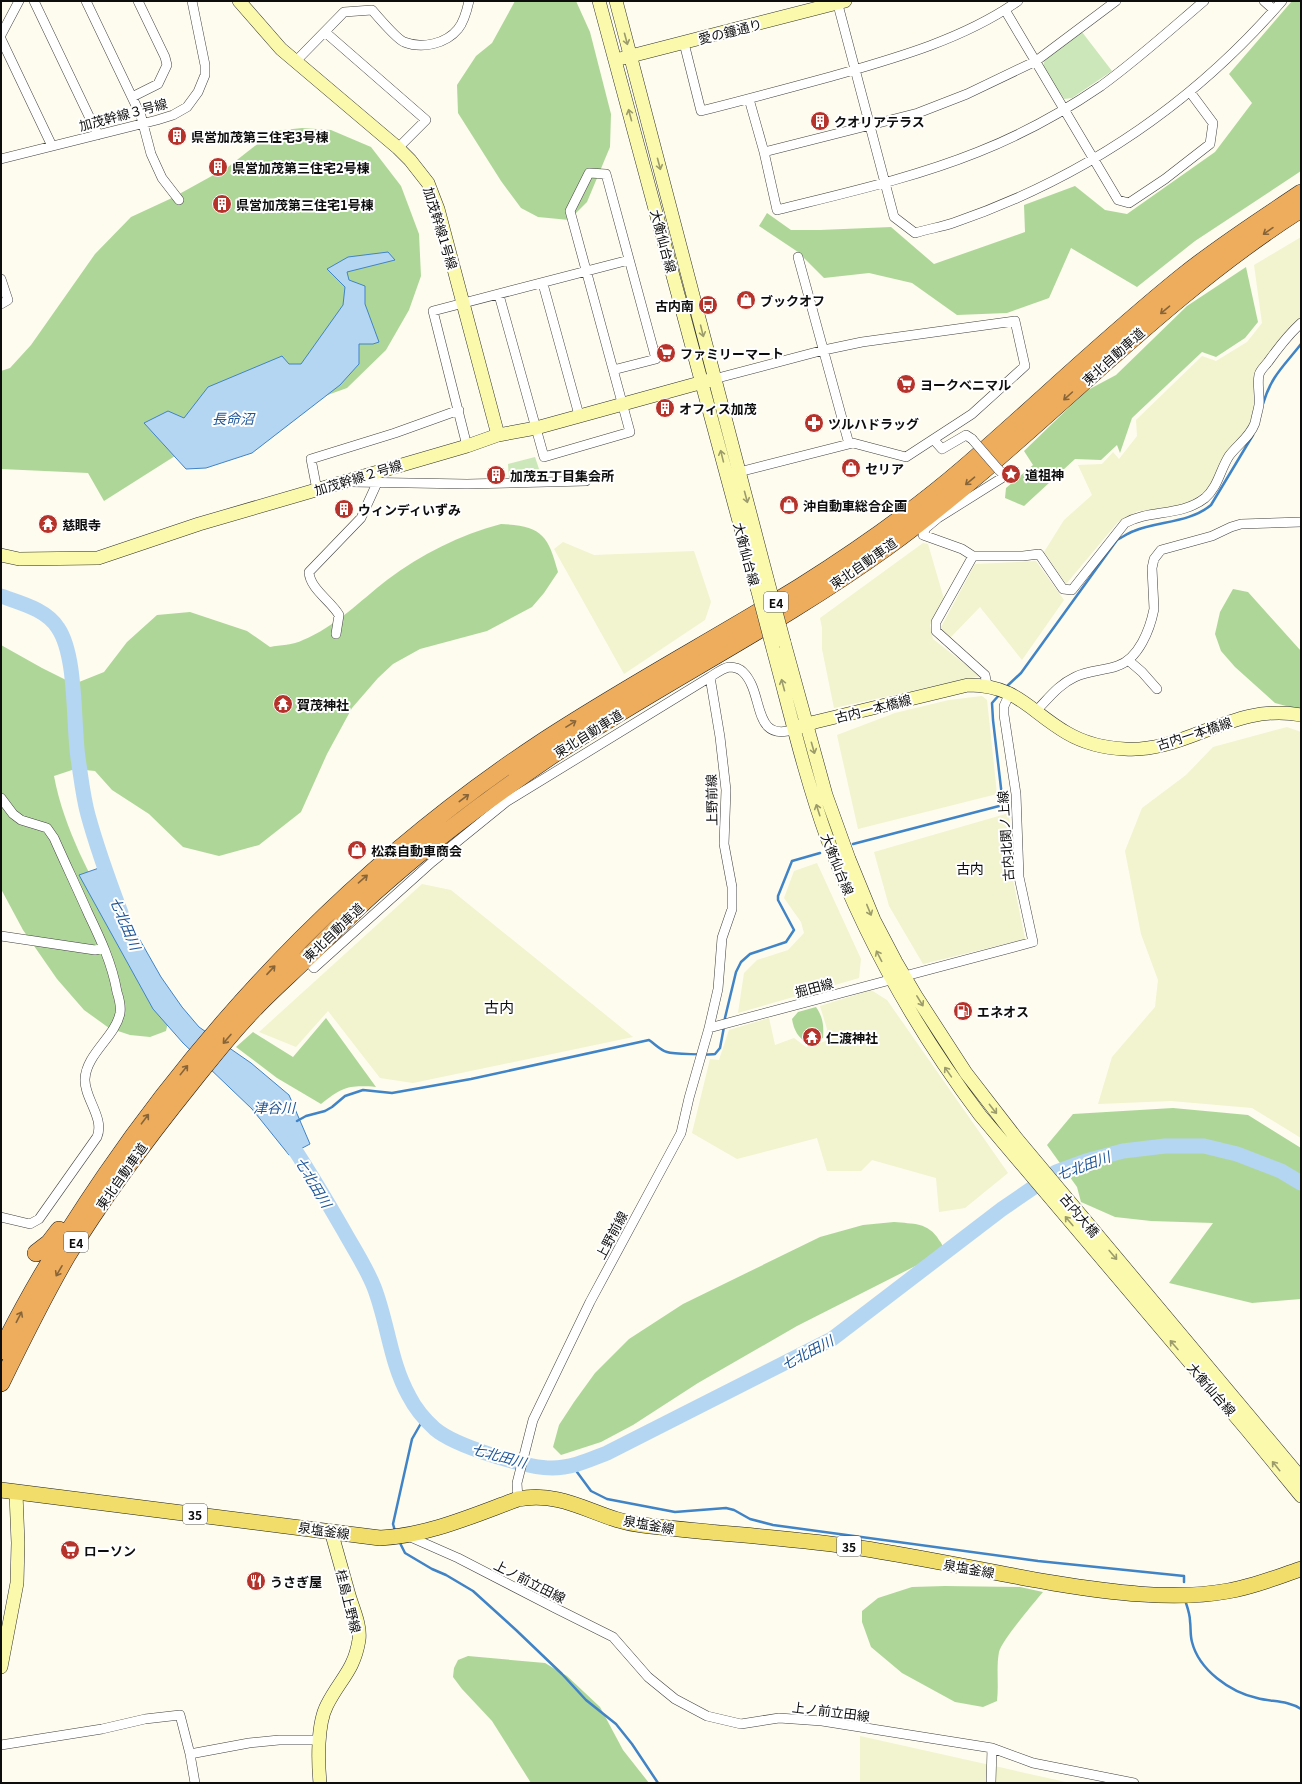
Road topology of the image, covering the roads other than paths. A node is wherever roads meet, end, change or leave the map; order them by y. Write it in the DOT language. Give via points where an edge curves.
graph roads {
  1 [pos="19,1"];
  2 [pos="34,1"];
  3 [pos="86,1"];
  4 [pos="138,1"];
  5 [pos="192,1"];
  6 [pos="239,1"];
  7 [pos="470,1"];
  8 [pos="599,1"];
  9 [pos="616,1"];
  10 [pos="1018,1"];
  11 [pos="1116,1"];
  12 [pos="1204,1"];
  13 [pos="1264,1"];
  14 [pos="1282,1"];
  15 [pos="840,2"];
  16 [pos="1005,10"];
  17 [pos="1274,10"];
  18 [pos="325,32"];
  19 [pos="1,35"];
  20 [pos="1,39"];
  21 [pos="684,43"];
  22 [pos="631,56"];
  23 [pos="616,60"];
  24 [pos="1036,61"];
  25 [pos="295,62"];
  26 [pos="855,70"];
  27 [pos="1190,92"];
  28 [pos="132,97"];
  29 [pos="749,99"];
  30 [pos="1064,109"];
  31 [pos="143,124"];
  32 [pos="869,126"];
  33 [pos="98,135"];
  34 [pos="52,146"];
  35 [pos="398,148"];
  36 [pos="1,149"];
  37 [pos="764,152"];
  38 [pos="3,158"];
  39 [pos="1094,159"];
  40 [pos="884,183"];
  41 [pos="1301,193"];
  42 [pos="179,200"];
  43 [pos="1301,209"];
  44 [pos="798,257"];
  45 [pos="629,260"];
  46 [pos="586,272"];
  47 [pos="1,279"];
  48 [pos="543,284"];
  49 [pos="499,295"];
  50 [pos="463,303"];
  51 [pos="1,304"];
  52 [pos="1301,323"];
  53 [pos="824,350"];
  54 [pos="613,370"];
  55 [pos="708,381"];
  56 [pos="622,404"];
  57 [pos="459,410"];
  58 [pos="579,416"];
  59 [pos="536,428"];
  60 [pos="498,435"];
  61 [pos="934,440"];
  62 [pos="849,444"];
  63 [pos="467,446"];
  64 [pos="739,472"];
  65 [pos="586,481"];
  66 [pos="341,482"];
  67 [pos="377,483"];
  68 [pos="317,490"];
  69 [pos="1301,522"];
  70 [pos="1,555"];
  71 [pos="972,556"];
  72 [pos="336,634"];
  73 [pos="779,646"];
  74 [pos="1128,660"];
  75 [pos="710,677"];
  76 [pos="1157,689"];
  77 [pos="1000,690"];
  78 [pos="1036,711"];
  79 [pos="1301,715"];
  80 [pos="801,727"];
  81 [pos="1,798"];
  82 [pos="1,936"];
  83 [pos="104,948"];
  84 [pos="308,961"];
  85 [pos="905,976"];
  86 [pos="892,980"];
  87 [pos="249,1004"];
  88 [pos="709,1028"];
  89 [pos="164,1106"];
  90 [pos="131,1139"];
  91 [pos="1012,1143"];
  92 [pos="1020,1154"];
  93 [pos="1,1217"];
  94 [pos="36,1253"];
  95 [pos="1128,1281"];
  96 [pos="1,1351"];
  97 [pos="1,1382"];
  98 [pos="1301,1478"];
  99 [pos="1,1490"];
  100 [pos="16,1493"];
  101 [pos="1301,1496"];
  102 [pos="518,1499"];
  103 [pos="331,1531"];
  104 [pos="399,1537"];
  105 [pos="1301,1569"];
  106 [pos="1,1667"];
  107 [pos="320,1740"];
  108 [pos="1,1746"];
  109 [pos="992,1748"];
  110 [pos="190,1754"];
  111 [pos="195,1783"];
  112 [pos="320,1783"];
  113 [pos="991,1783"];
  114 [pos="1134,1783"];
  1 -- 19 [label="street"];
  2 -- 33 [label="street"];
  3 -- 28 [label="street"];
  4 -- 28 [label="street" via="167,65 157,85"];
  5 -- 31 [label="street, 加茂幹線３号線" via="205,65 202,84 193,101 179,113"];
  6 -- 25 [label="main road, 加茂幹線1号線" via="270,38"];
  7 -- 18 [label="street" via="458,29 444,40 421,46 403,42 372,10 344,12"];
  8 -- 23 [label="main road, 大衡仙台線"];
  9 -- 22 [label="main road, 大衡仙台線, one-way"];
  10 -- 16 [label="street"];
  11 -- 24 [label="street"];
  12 -- 30 [label="street" via="1132,62"];
  13 -- 17 [label="street"];
  14 -- 17 [label="street"];
  15 -- 21 [label="main road, 愛の鐘通り"];
  15 -- 26 [label="street"];
  16 -- 24 [label="street"];
  16 -- 26 [label="street" via="937,43"];
  17 -- 27 [label="street" via="1224,62"];
  18 -- 25 [label="street"];
  18 -- 35 [label="street" via="426,120"];
  20 -- 34 [label="street"];
  21 -- 22 [label="main road, 愛の鐘通り"];
  21 -- 29 [label="street" via="701,111"];
  22 -- 23 [label="main road, 愛の鐘通り"];
  22 -- 55 [label="main road, 大衡仙台線, one-way"];
  55 -- 23 [label="main road, 大衡仙台線, one-way"];
  24 -- 30 [label="street"];
  24 -- 32 [label="street" via="973,91 918,113"];
  25 -- 35 [label="main road, 加茂幹線1号線"];
  26 -- 29 [label="street"];
  26 -- 32 [label="street"];
  27 -- 39 [label="street"];
  27 -- 39 [label="street" via="1213,123 1210,144 1165,179 1129,203 1118,200"];
  28 -- 31 [label="street"];
  29 -- 37 [label="street"];
  30 -- 39 [label="street"];
  30 -- 40 [label="street" via="979,152"];
  31 -- 33 [label="street, 加茂幹線３号線"];
  31 -- 42 [label="street" via="151,154 162,178"];
  32 -- 37 [label="street"];
  32 -- 40 [label="street"];
  33 -- 34 [label="street, 加茂幹線３号線"];
  34 -- 38 [label="street, 加茂幹線３号線"];
  35 -- 50 [label="main road, 加茂幹線1号線" via="428,183"];
  36 -- 38 [label="street"];
  37 -- 40 [label="street" via="777,210"];
  39 -- 40 [label="street" via="1028,193 985,211 915,232 894,217"];
  87 -- 41 [label="highway, 東北自動車道 / E4, one-way" via="293,946 360,881 413,837 538,745 800,587 892,525 963,469 1184,275"];
  43 -- 87 [label="highway, 東北自動車道 / E4, one-way" via="1200,281 928,516 807,602 560,750 455,825 383,884"];
  44 -- 53 [label="street"];
  45 -- 46 [label="street"];
  45 -- 46 [label="street" via="606,174 589,173 570,211"];
  45 -- 54 [label="street" via="656,359"];
  46 -- 48 [label="street"];
  46 -- 54 [label="street"];
  47 -- 51 [label="street" via="8,300"];
  48 -- 49 [label="street"];
  48 -- 58 [label="street"];
  49 -- 50 [label="street"];
  49 -- 59 [label="street"];
  50 -- 57 [label="street" via="433,311"];
  50 -- 60 [label="main road, 加茂幹線1号線"];
  52 -- 71 [label="street" via="1283,341 1259,374 1259,405 1254,425 1230,455 1215,488 1204,498 1188,508 1146,515 1125,523 1072,590 1063,589 1039,554"];
  53 -- 55 [label="street"];
  53 -- 61 [label="street" via="862,342 1015,321 1025,366 972,414"];
  53 -- 62 [label="street"];
  54 -- 56 [label="street"];
  55 -- 56 [label="main road, 加茂幹線２号線"];
  55 -- 64 [label="main road, 大衡仙台線"];
  73 -- 55 [label="main road, 大衡仙台線, one-way, bridge" via="757,588"];
  56 -- 58 [label="main road, 加茂幹線２号線"];
  56 -- 59 [label="street" via="630,432 544,458"];
  57 -- 63 [label="street"];
  57 -- 68 [label="street" via="311,459"];
  58 -- 59 [label="main road, 加茂幹線２号線"];
  59 -- 60 [label="main road, 加茂幹線２号線"];
  60 -- 63 [label="main road, 加茂幹線２号線"];
  61 -- 62 [label="street" via="906,457"];
  61 -- 71 [label="street, bridge" via="942,449 966,435 1005,476 938,518 926,528 923,535 962,549"];
  62 -- 64 [label="street"];
  63 -- 66 [label="main road, 加茂幹線２号線"];
  64 -- 73 [label="main road, 大衡仙台線, one-way, bridge" via="768,582"];
  65 -- 67 [label="street"];
  66 -- 67 [label="street"];
  66 -- 68 [label="main road, 加茂幹線２号線"];
  67 -- 72 [label="street" via="361,518 309,572 309,579 339,615"];
  68 -- 70 [label="main road, 加茂幹線２号線" via="199,524 98,558 19,559"];
  69 -- 74 [label="street" via="1241,524 1204,539 1161,550 1154,559 1152,568 1154,609 1151,623 1141,644"];
  71 -- 77 [label="street" via="936,622 936,631"];
  73 -- 80 [label="main road, 大衡仙台線"];
  74 -- 76 [label="street"];
  74 -- 78 [label="street" via="1118,666 1082,674 1066,682 1057,687"];
  75 -- 80 [label="street" via="729,667 739,669 749,678 762,719 767,726 773,731 780,732"];
  75 -- 84 [label="street" via="506,802 432,862 314,968"];
  75 -- 88 [label="street, 上野前線" via="726,790 724,844 732,887 732,909 722,938 718,989"];
  77 -- 78 [label="main road, 古内一本橋線"];
  77 -- 80 [label="main road, 古内一本橋線" via="958,686"];
  77 -- 85 [label="street, 古内北関ノ上線" via="1016,794 1019,877 1033,942"];
  78 -- 79 [label="main road, 古内一本橋線" via="1079,739 1109,748 1125,749 1153,748 1222,724 1261,714"];
  80 -- 85 [label="main road, 大衡仙台線, one-way" via="874,920"];
  86 -- 80 [label="main road, 大衡仙台線, one-way" via="865,930 830,844 815,800"];
  81 -- 83 [label="street" via="13,814 21,820 47,828 54,838"];
  82 -- 83 [label="street" via="96,950"];
  83 -- 93 [label="street" via="116,985 120,1012 118,1021 89,1064 85,1078 99,1131 38,1219 30,1224"];
  85 -- 86 [label="street, 掘田線"];
  85 -- 91 [label="main road, 大衡仙台線, one-way"];
  86 -- 88 [label="street, 掘田線"];
  91 -- 86 [label="main road, 大衡仙台線, one-way" via="980,1115 941,1062"];
  87 -- 89 [label="highway, 東北自動車道 / E4" via="214,1054"];
  88 -- 102 [label="street, 上野前線" via="681,1134 590,1302 533,1420 517,1483"];
  90 -- 89 [label="highway, 東北自動車道 / E4, one-way"];
  89 -- 97 [label="highway, 東北自動車道 / E4, one-way" via="66,1258"];
  90 -- 94 [label="highway" via="49,1243"];
  96 -- 90 [label="highway, 東北自動車道 / E4, one-way" via="56,1250"];
  91 -- 92 [label="main road, 大衡仙台線"];
  92 -- 95 [label="main road, 古内大橋"];
  95 -- 98 [label="main road, 大衡仙台線"];
  101 -- 95 [label="main road, 大衡仙台線, one-way"];
  99 -- 100 [label="main road, 泉塩釜線 / 35"];
  100 -- 103 [label="main road, 泉塩釜線 / 35"];
  100 -- 106 [label="main road" via="18,1583"];
  102 -- 104 [label="main road, 泉塩釜線 / 35"];
  102 -- 105 [label="main road, 泉塩釜線 / 35" via="548,1497 565,1500 637,1524 797,1539 862,1548 1112,1592 1187,1595 1228,1591"];
  103 -- 104 [label="main road, 泉塩釜線 / 35"];
  103 -- 107 [label="main road, 桂島上野線" via="357,1620 359,1638 349,1672 326,1705"];
  104 -- 109 [label="street, 上ノ前立田線" via="458,1558 613,1637 648,1677 675,1699 707,1716 741,1724 779,1718 822,1721"];
  107 -- 110 [label="street" via="249,1743"];
  107 -- 112 [label="main road, 桂島上野線"];
  108 -- 110 [label="street" via="145,1719 180,1715"];
  109 -- 113 [label="street"];
  109 -- 114 [label="street, 上ノ前立田線" via="1033,1762"];
  110 -- 111 [label="street"];
}
